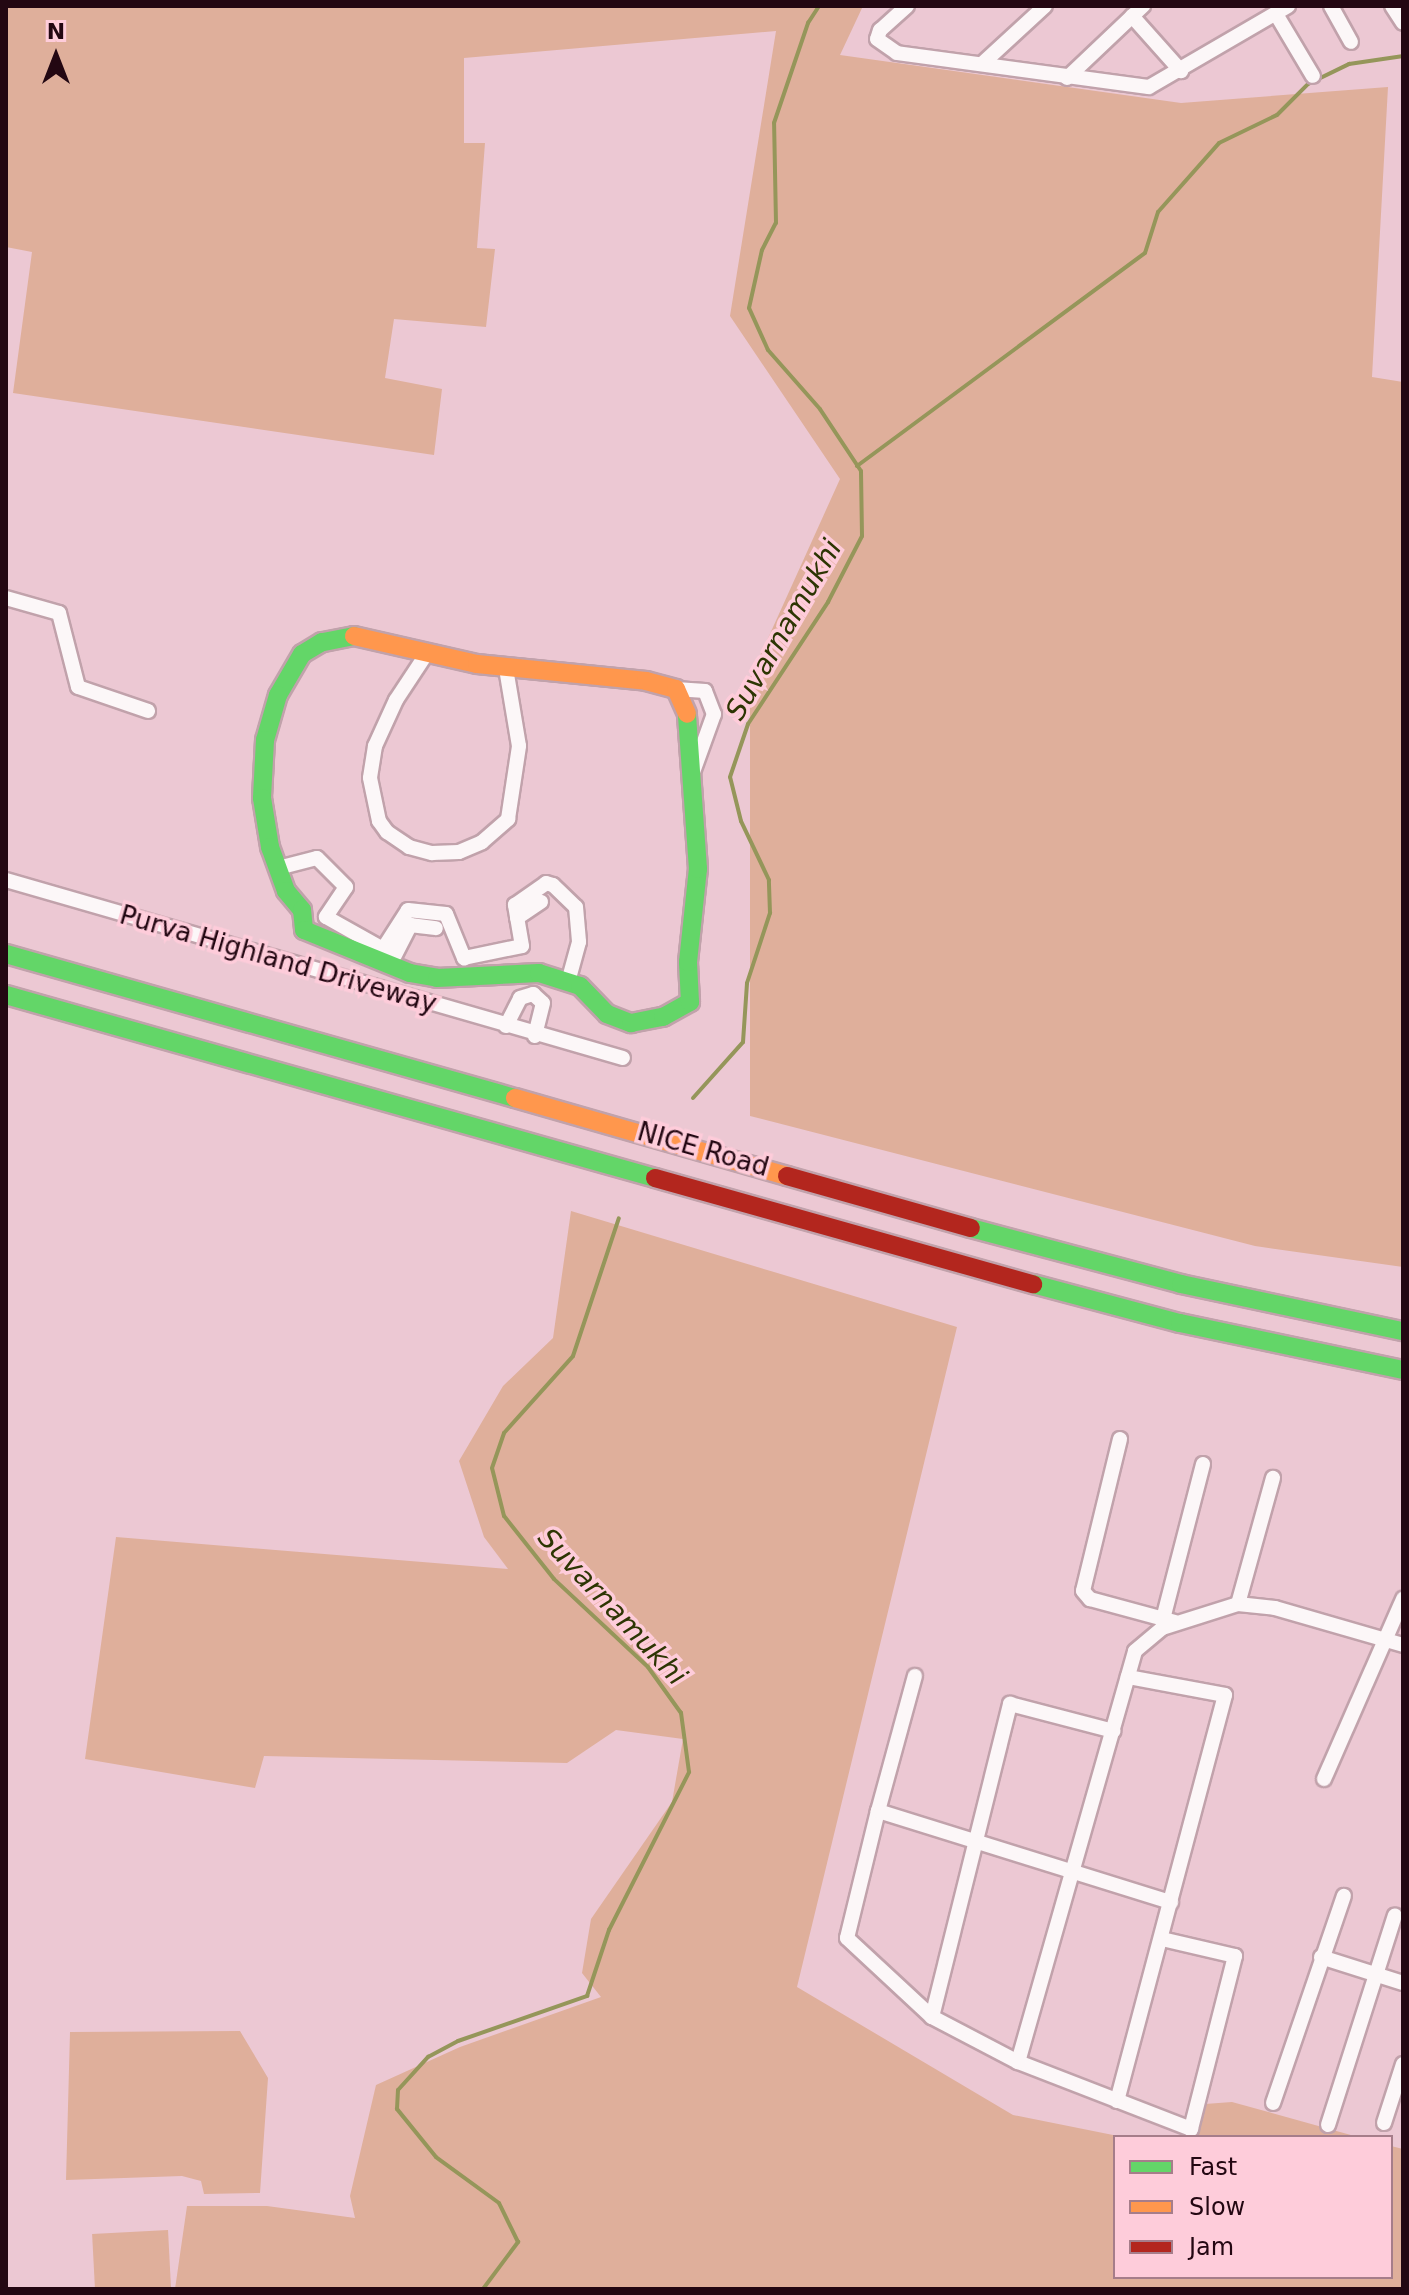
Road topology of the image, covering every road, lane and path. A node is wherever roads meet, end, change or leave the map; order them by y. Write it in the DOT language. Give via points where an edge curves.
graph roads {
  1 [pos="907,6"];
  2 [pos="1045,6"];
  3 [pos="1331,6"];
  4 [pos="1392,6"];
  5 [pos="1282,10"];
  6 [pos="1137,11"];
  7 [pos="1403,23"];
  8 [pos="1351,42"];
  9 [pos="983,63"];
  10 [pos="1181,71"];
  11 [pos="1313,76"];
  12 [pos="1067,78"];
  13 [pos="6,598"];
  14 [pos="427,653"];
  15 [pos="506,668"];
  16 [pos="676,689"];
  17 [pos="148,711"];
  18 [pos="691,778"];
  19 [pos="278,868"];
  20 [pos="6,880"];
  21 [pos="541,902"];
  22 [pos="517,918"];
  23 [pos="436,928"];
  24 [pos="383,949"];
  25 [pos="6,954"];
  26 [pos="539,973"];
  27 [pos="568,982"];
  28 [pos="533,994"];
  29 [pos="6,995"];
  30 [pos="506,1026"];
  31 [pos="535,1036"];
  32 [pos="623,1058"];
  33 [pos="1403,1331"];
  34 [pos="1403,1370"];
  35 [pos="1120,1439"];
  36 [pos="1203,1464"];
  37 [pos="1273,1478"];
  38 [pos="1403,1599"];
  39 [pos="1238,1604"];
  40 [pos="1169,1620"];
  41 [pos="1386,1638"];
  42 [pos="1403,1645"];
  43 [pos="915,1676"];
  44 [pos="1128,1677"];
  45 [pos="1114,1731"];
  46 [pos="1324,1779"];
  47 [pos="878,1811"];
  48 [pos="975,1842"];
  49 [pos="1075,1874"];
  50 [pos="1344,1896"];
  51 [pos="1171,1902"];
  52 [pos="1395,1915"];
  53 [pos="1162,1939"];
  54 [pos="1321,1957"];
  55 [pos="1378,1975"];
  56 [pos="1403,1983"];
  57 [pos="932,2017"];
  58 [pos="1018,2062"];
  59 [pos="1403,2064"];
  60 [pos="1117,2101"];
  61 [pos="1273,2103"];
  62 [pos="1384,2123"];
  63 [pos="1328,2125"];
  1 -- 9 [label="street" via="877,39 897,53"];
  2 -- 9 [label="street"];
  3 -- 8 [label="street"];
  4 -- 7 [label="street"];
  5 -- 10 [label="street"];
  5 -- 11 [label="street"];
  6 -- 10 [label="street"];
  6 -- 12 [label="street"];
  9 -- 12 [label="street"];
  10 -- 12 [label="street" via="1149,87"];
  13 -- 17 [label="street" via="59,613 78,687"];
  14 -- 15 [label="main road, Purva Highland Driveway"];
  14 -- 15 [label="street" via="396,700 375,746 370,778 379,821 387,832 409,847 432,853 459,852 482,842 508,819 519,746"];
  14 -- 19 [label="main road, Purva Highland Driveway" via="354,636 322,642 302,654 278,695 265,740 262,798"];
  15 -- 16 [label="main road, Purva Highland Driveway" via="646,681"];
  16 -- 18 [label="main road, Purva Highland Driveway" via="686,706"];
  16 -- 18 [label="street" via="705,691 714,714"];
  18 -- 27 [label="main road, Purva Highland Driveway" via="698,869 688,962 690,1002 663,1017 631,1023 607,1014 580,986"];
  19 -- 24 [label="street" via="317,858 346,887 326,917"];
  19 -- 26 [label="main road, Purva Highland Driveway" via="286,891 302,910 304,930 386,967 437,978"];
  20 -- 30 [label="street, Purva Highland Driveway"];
  21 -- 22 [label="street"];
  22 -- 24 [label="street" via="522,946 464,958 446,914 408,910"];
  22 -- 27 [label="street" via="518,899 546,883 576,907 579,942"];
  23 -- 24 [label="street" via="410,925 395,955"];
  25 -- 33 [label="main road, NICE Road" via="1043,1248"];
  26 -- 27 [label="main road, Purva Highland Driveway"];
  26 -- 28 [label="street"];
  28 -- 30 [label="street" via="520,998"];
  28 -- 31 [label="street" via="543,1003"];
  29 -- 34 [label="main road, NICE Road" via="1050,1289 1180,1323"];
  30 -- 31 [label="street, Purva Highland Driveway"];
  31 -- 32 [label="street, Purva Highland Driveway"];
  35 -- 40 [label="street" via="1083,1591 1090,1599"];
  36 -- 40 [label="street"];
  37 -- 39 [label="street"];
  38 -- 41 [label="street"];
  39 -- 40 [label="street"];
  39 -- 41 [label="street" via="1275,1608"];
  40 -- 44 [label="street" via="1135,1651"];
  41 -- 42 [label="street"];
  41 -- 46 [label="street"];
  43 -- 47 [label="street"];
  44 -- 45 [label="street"];
  44 -- 51 [label="street" via="1225,1695"];
  45 -- 48 [label="street" via="1010,1704"];
  45 -- 49 [label="street"];
  47 -- 48 [label="street"];
  47 -- 57 [label="street" via="847,1938"];
  48 -- 49 [label="street"];
  48 -- 57 [label="street"];
  49 -- 51 [label="street"];
  49 -- 58 [label="street"];
  50 -- 54 [label="street"];
  51 -- 53 [label="street"];
  52 -- 55 [label="street"];
  53 -- 60 [label="street"];
  53 -- 60 [label="street" via="1235,1956 1191,2129"];
  54 -- 55 [label="street"];
  54 -- 61 [label="street"];
  55 -- 56 [label="street"];
  55 -- 63 [label="street"];
  57 -- 58 [label="street"];
  58 -- 60 [label="street"];
  59 -- 62 [label="street"];
}
